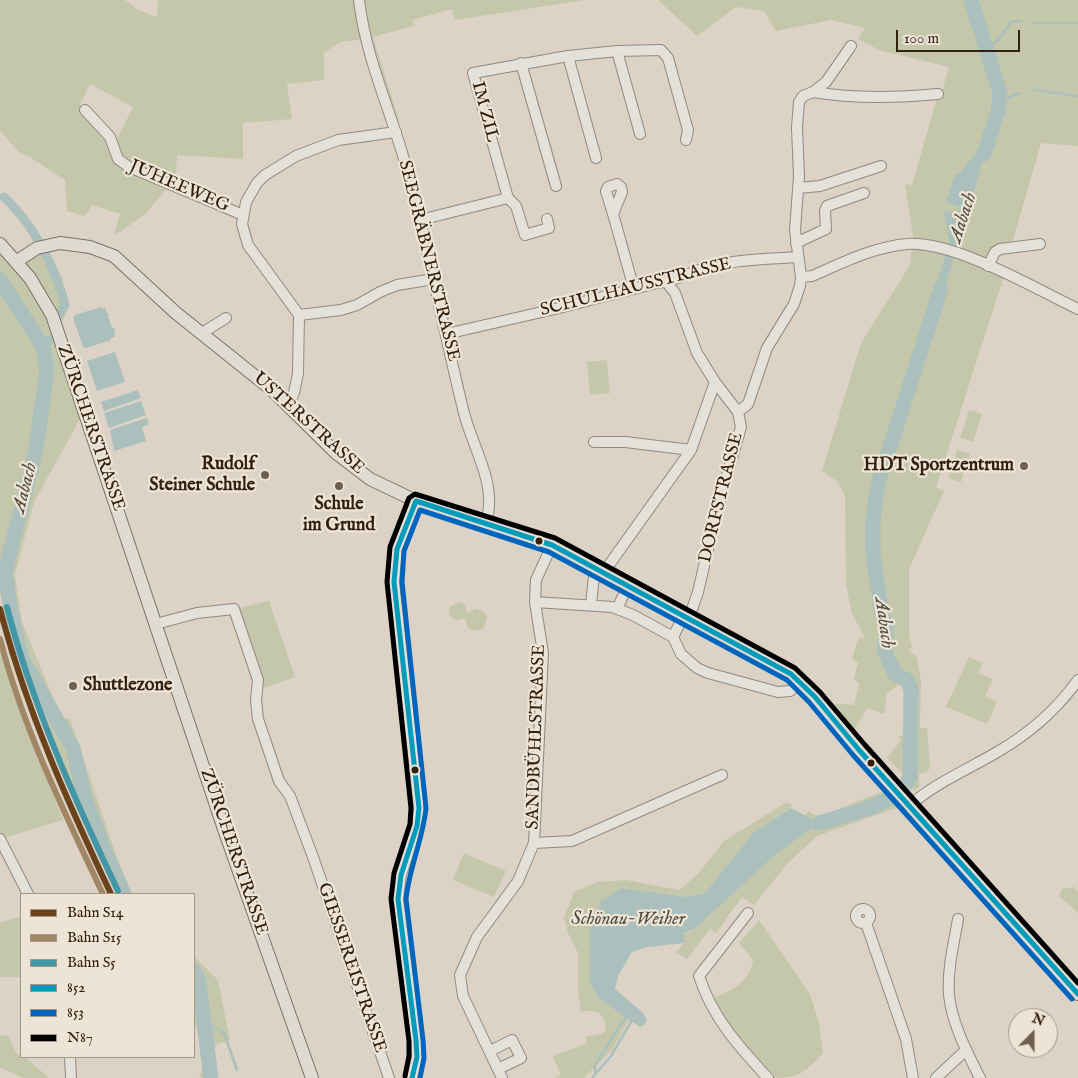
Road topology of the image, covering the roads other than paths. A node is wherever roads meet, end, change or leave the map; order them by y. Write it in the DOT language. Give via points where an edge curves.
graph roads {
  1 [pos="359,0"];
  2 [pos="851,46"];
  3 [pos="617,51"];
  4 [pos="568,56"];
  5 [pos="520,63"];
  6 [pos="813,92"];
  7 [pos="938,94"];
  8 [pos="85,110"];
  9 [pos="396,132"];
  10 [pos="640,134"];
  11 [pos="686,140"];
  12 [pos="596,158"];
  13 [pos="881,166"];
  14 [pos="556,186"];
  15 [pos="798,188"];
  16 [pos="864,193"];
  17 [pos="508,198"];
  18 [pos="613,214"];
  19 [pos="243,215"];
  20 [pos="547,219"];
  21 [pos="420,220"];
  22 [pos="0,244"];
  23 [pos="796,244"];
  24 [pos="1040,244"];
  25 [pos="798,257"];
  26 [pos="17,261"];
  27 [pos="988,266"];
  28 [pos="801,277"];
  29 [pos="434,279"];
  30 [pos="667,283"];
  31 [pos="634,289"];
  32 [pos="1078,309"];
  33 [pos="299,315"];
  34 [pos="226,318"];
  35 [pos="202,333"];
  36 [pos="446,334"];
  37 [pos="715,382"];
  38 [pos="288,404"];
  39 [pos="738,412"];
  40 [pos="594,442"];
  41 [pos="691,450"];
  42 [pos="416,501"];
  43 [pos="486,522"];
  44 [pos="552,545"];
  45 [pos="600,570"];
  46 [pos="628,585"];
  47 [pos="535,602"];
  48 [pos="591,604"];
  49 [pos="617,609"];
  50 [pos="687,617"];
  51 [pos="156,624"];
  52 [pos="673,637"];
  53 [pos="1078,680"];
  54 [pos="802,682"];
  55 [pos="722,775"];
  56 [pos="907,800"];
  57 [pos="0,839"];
  58 [pos="534,843"];
  59 [pos="27,893"];
  60 [pos="748,913"];
  61 [pos="958,919"];
  62 [pos="866,923"];
  63 [pos="1078,994"];
  64 [pos="966,1050"];
  65 [pos="490,1051"];
  66 [pos="70,1058"];
  67 [pos="500,1074"];
  68 [pos="71,1078"];
  69 [pos="312,1078"];
  70 [pos="389,1078"];
  71 [pos="412,1078"];
  72 [pos="768,1078"];
  73 [pos="913,1078"];
  74 [pos="936,1078"];
  75 [pos="980,1078"];
  1 -- 9 [label="street, SEEGRÄBNERSTRASSE" via="372,64"];
  2 -- 6 [label="street, DORFSTRASSE" via="826,82"];
  3 -- 4 [label="street, IM ZIL"];
  3 -- 10 [label="street"];
  3 -- 11 [label="street, IM ZIL" via="658,50 667,55 688,130"];
  4 -- 5 [label="street, IM ZIL"];
  4 -- 12 [label="street"];
  5 -- 14 [label="street"];
  5 -- 17 [label="street, IM ZIL" via="474,72"];
  6 -- 7 [label="street" via="893,99"];
  6 -- 15 [label="street, DORFSTRASSE" via="803,96 798,106"];
  8 -- 19 [label="street, JUHEEWEG" via="110,137 118,159 129,168"];
  9 -- 19 [label="street" via="338,140 296,156 257,183"];
  9 -- 21 [label="street, SEEGRÄBNERSTRASSE"];
  13 -- 15 [label="street" via="820,186"];
  15 -- 23 [label="street, DORFSTRASSE"];
  16 -- 23 [label="street" via="828,206 825,211 826,229"];
  17 -- 20 [label="street, IM ZIL" via="516,206 525,235 550,228"];
  17 -- 21 [label="street"];
  18 -- 31 [label="street"];
  19 -- 33 [label="street" via="248,245"];
  21 -- 29 [label="street, SEEGRÄBNERSTRASSE"];
  22 -- 26 [label="main road, ZÜRCHERSTRASSE"];
  23 -- 25 [label="street, DORFSTRASSE"];
  24 -- 27 [label="street" via="1000,249 994,252"];
  25 -- 28 [label="street, DORFSTRASSE"];
  25 -- 30 [label="street, SCHULHAUSSTRASSE" via="720,264"];
  26 -- 35 [label="main road, USTERSTRASSE" via="41,247 79,244 114,256"];
  26 -- 51 [label="main road, ZÜRCHERSTRASSE" via="52,315"];
  27 -- 28 [label="street" via="943,249 918,244 894,246 812,276"];
  27 -- 32 [label="street"];
  28 -- 39 [label="street, DORFSTRASSE" via="794,304 765,353 751,398"];
  29 -- 33 [label="street" via="397,285 357,306"];
  29 -- 36 [label="street, SEEGRÄBNERSTRASSE"];
  30 -- 31 [label="street, SCHULHAUSSTRASSE"];
  30 -- 37 [label="street" via="675,293 692,342"];
  31 -- 36 [label="street, SCHULHAUSSTRASSE"];
  33 -- 38 [label="street" via="298,373"];
  34 -- 35 [label="street"];
  35 -- 38 [label="main road, USTERSTRASSE"];
  36 -- 43 [label="street, SEEGRÄBNERSTRASSE" via="466,421 489,489 490,507"];
  37 -- 39 [label="street"];
  37 -- 41 [label="street"];
  38 -- 42 [label="main road, USTERSTRASSE" via="336,453 363,475"];
  39 -- 50 [label="street, DORFSTRASSE" via="740,435 717,510 698,592"];
  40 -- 41 [label="street" via="625,442"];
  41 -- 45 [label="street"];
  42 -- 43 [label="main road, USTERSTRASSE"];
  42 -- 71 [label="street" via="397,549 394,582 419,808 398,899 418,1057"];
  43 -- 44 [label="main road, USTERSTRASSE"];
  44 -- 45 [label="main road, USTERSTRASSE"];
  44 -- 47 [label="street, SANDBÜHLSTRASSE" via="536,580"];
  45 -- 46 [label="main road, USTERSTRASSE"];
  45 -- 48 [label="street"];
  46 -- 49 [label="street"];
  46 -- 50 [label="main road, USTERSTRASSE"];
  47 -- 48 [label="street"];
  47 -- 58 [label="street, SANDBÜHLSTRASSE" via="543,653"];
  48 -- 49 [label="street"];
  49 -- 52 [label="street"];
  50 -- 52 [label="street, DORFSTRASSE"];
  50 -- 54 [label="main road, USTERSTRASSE"];
  51 -- 69 [label="main road, ZÜRCHERSTRASSE"];
  51 -- 70 [label="street, GIESSEREISTRASSE" via="197,613 234,609 258,680 258,719 279,781 290,796 313,857"];
  52 -- 54 [label="street" via="681,654 708,673 778,692 790,691"];
  53 -- 56 [label="street" via="1065,698 1027,733"];
  54 -- 56 [label="main road, USTERSTRASSE" via="856,747"];
  55 -- 58 [label="street" via="572,841"];
  56 -- 63 [label="main road, USTERSTRASSE"];
  57 -- 59 [label="street"];
  58 -- 65 [label="street" via="518,881 477,937 460,976 463,996"];
  60 -- 72 [label="street" via="699,976 707,1000 722,1024"];
  61 -- 64 [label="street" via="949,996"];
  62 -- 73 [label="street" via="906,1039"];
  64 -- 74 [label="street"];
  64 -- 75 [label="street"];
  65 -- 67 [label="street"];
  65 -- 67 [label="street" via="512,1040 521,1058"];
  66 -- 68 [label="street"];
}
